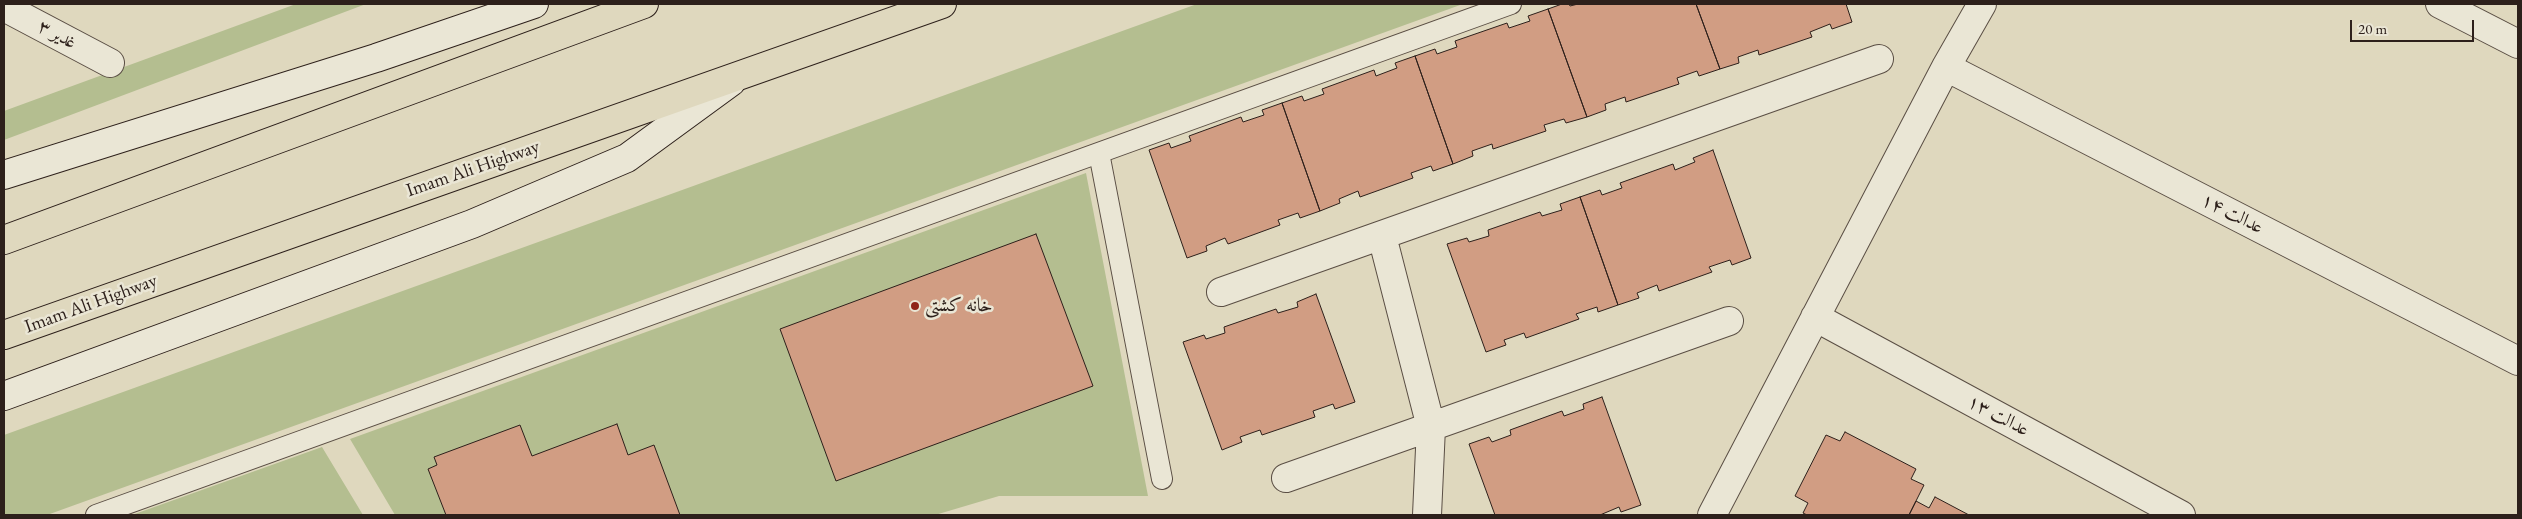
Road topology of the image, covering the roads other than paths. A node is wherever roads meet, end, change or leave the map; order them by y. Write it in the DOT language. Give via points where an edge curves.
graph roads {
  1 [pos="531,4"];
  2 [pos="644,4"];
  3 [pos="942,4"];
  4 [pos="1512,4"];
  5 [pos="1982,4"];
  6 [pos="2440,4"];
  7 [pos="4,7"];
  8 [pos="2518,44"];
  9 [pos="1879,59"];
  10 [pos="110,63"];
  11 [pos="1946,67"];
  12 [pos="737,77"];
  13 [pos="1099,153"];
  14 [pos="4,175"];
  15 [pos="1382,236"];
  16 [pos="4,240"];
  17 [pos="1222,292"];
  18 [pos="1814,317"];
  19 [pos="1729,321"];
  20 [pos="4,335"];
  21 [pos="2518,361"];
  22 [pos="4,396"];
  23 [pos="1431,427"];
  24 [pos="1286,478"];
  25 [pos="1162,479"];
  26 [pos="96,515"];
  27 [pos="1427,515"];
  28 [pos="1712,515"];
  29 [pos="2181,515"];
  1 -- 14 [label="street" via="376,58"];
  2 -- 16 [label="highway"];
  3 -- 12 [label="highway, Imam Ali Highway"];
  4 -- 13 [label="lane"];
  5 -- 11 [label="street"];
  6 -- 8 [label="street"];
  7 -- 10 [label="street, غدیر ۳"];
  9 -- 15 [label="street"];
  11 -- 18 [label="street"];
  11 -- 21 [label="street, عدالت ۱۴"];
  12 -- 20 [label="highway, Imam Ali Highway"];
  12 -- 22 [label="street" via="627,158 472,224"];
  13 -- 25 [label="lane"];
  13 -- 26 [label="lane"];
  15 -- 17 [label="street"];
  15 -- 23 [label="street"];
  18 -- 28 [label="street"];
  18 -- 29 [label="street, عدالت ۱۳"];
  19 -- 23 [label="street"];
  23 -- 24 [label="street"];
  23 -- 27 [label="street"];
}
